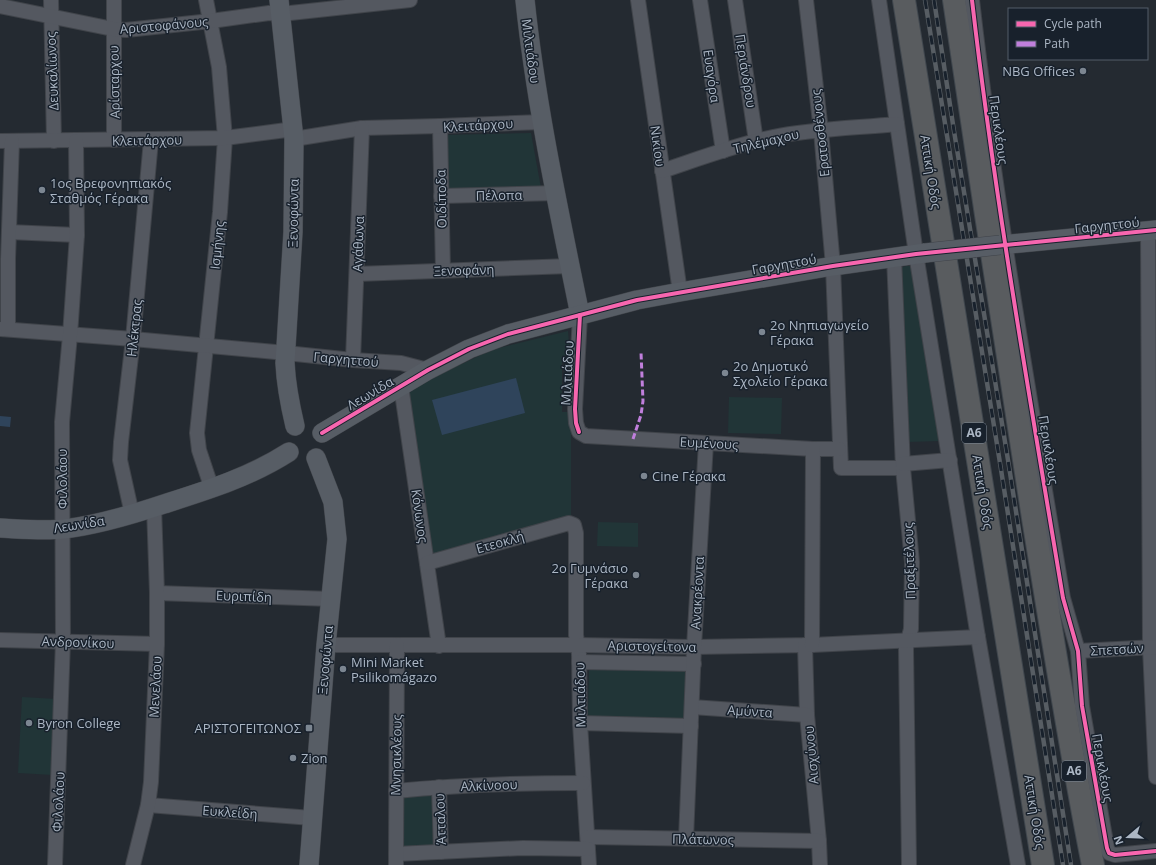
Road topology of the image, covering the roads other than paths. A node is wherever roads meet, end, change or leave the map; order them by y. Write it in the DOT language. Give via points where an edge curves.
graph roads {
  1 [pos="51,0"];
  2 [pos="114,0"];
  3 [pos="206,0"];
  4 [pos="406,0"];
  5 [pos="410,0"];
  6 [pos="525,0"];
  7 [pos="638,0"];
  8 [pos="700,0"];
  9 [pos="735,0"];
  10 [pos="806,0"];
  11 [pos="879,0"];
  12 [pos="904,0"];
  13 [pos="954,0"];
  14 [pos="972,0"];
  15 [pos="0,6"];
  16 [pos="280,7"];
  17 [pos="50,16"];
  18 [pos="211,21"];
  19 [pos="113,29"];
  20 [pos="542,122"];
  21 [pos="897,124"];
  22 [pos="440,126"];
  23 [pos="362,128"];
  24 [pos="821,131"];
  25 [pos="294,134"];
  26 [pos="225,138"];
  27 [pos="114,140"];
  28 [pos="151,140"];
  29 [pos="6,141"];
  30 [pos="54,141"];
  31 [pos="76,141"];
  32 [pos="756,141"];
  33 [pos="723,151"];
  34 [pos="662,171"];
  35 [pos="556,194"];
  36 [pos="441,196"];
  37 [pos="1152,230"];
  38 [pos="9,232"];
  39 [pos="77,235"];
  40 [pos="1002,245"];
  41 [pos="921,253"];
  42 [pos="894,257"];
  43 [pos="4,259"];
  44 [pos="570,266"];
  45 [pos="833,266"];
  46 [pos="443,271"];
  47 [pos="357,274"];
  48 [pos="680,292"];
  49 [pos="580,315"];
  50 [pos="4,329"];
  51 [pos="70,335"];
  52 [pos="132,339"];
  53 [pos="206,346"];
  54 [pos="286,352"];
  55 [pos="353,360"];
  56 [pos="428,370"];
  57 [pos="401,386"];
  58 [pos="1152,419"];
  59 [pos="295,426"];
  60 [pos="579,432"];
  61 [pos="322,433"];
  62 [pos="706,443"];
  63 [pos="813,449"];
  64 [pos="839,449"];
  65 [pos="289,452"];
  66 [pos="316,458"];
  67 [pos="950,460"];
  68 [pos="903,466"];
  69 [pos="212,489"];
  70 [pos="154,507"];
  71 [pos="132,514"];
  72 [pos="574,525"];
  73 [pos="0,528"];
  74 [pos="62,529"];
  75 [pos="427,563"];
  76 [pos="157,593"];
  77 [pos="331,599"];
  78 [pos="978,637"];
  79 [pos="0,640"];
  80 [pos="907,640"];
  81 [pos="64,641"];
  82 [pos="157,644"];
  83 [pos="326,645"];
  84 [pos="397,645"];
  85 [pos="577,645"];
  86 [pos="808,645"];
  87 [pos="438,646"];
  88 [pos="694,647"];
  89 [pos="1153,647"];
  90 [pos="1078,651"];
  91 [pos="579,662"];
  92 [pos="694,664"];
  93 [pos="692,707"];
  94 [pos="807,715"];
  95 [pos="580,723"];
  96 [pos="691,726"];
  97 [pos="1156,777"];
  98 [pos="583,783"];
  99 [pos="439,787"];
  100 [pos="396,791"];
  101 [pos="148,805"];
  102 [pos="312,818"];
  103 [pos="686,839"];
  104 [pos="819,841"];
  105 [pos="588,843"];
  106 [pos="1156,851"];
  107 [pos="441,852"];
  108 [pos="396,860"];
  109 [pos="55,865"];
  110 [pos="133,865"];
  111 [pos="309,865"];
  112 [pos="589,865"];
  113 [pos="820,865"];
  114 [pos="909,865"];
  115 [pos="1018,865"];
  116 [pos="1043,865"];
  117 [pos="1092,865"];
  1 -- 17 [label="street, Δευκαλίωνος"];
  2 -- 19 [label="street, Αρίσταρχου"];
  3 -- 18 [label="street, Ισμήνης"];
  4 -- 5 [label="street, Αριστοφάνους"];
  4 -- 16 [label="street, Αριστοφάνους"];
  6 -- 20 [label="street, Μιλτιάδου"];
  7 -- 34 [label="street, Νικίου"];
  8 -- 33 [label="street, Ευαγόρα"];
  9 -- 32 [label="street, Περιάνδρου"];
  10 -- 24 [label="street, Ερατοσθένους"];
  11 -- 21 [label="street"];
  12 -- 116 [label="highway, Αττική Οδός / Α6"];
  13 -- 117 [label="highway, Α6" via="1058,676"];
  14 -- 40 [label="street, Περικλέους"];
  15 -- 17 [label="street, Αριστοφάνους"];
  16 -- 18 [label="street, Αριστοφάνους" via="269,14"];
  16 -- 25 [label="street, Ξενοφώντα"];
  17 -- 19 [label="street, Αριστοφάνους"];
  17 -- 30 [label="street, Δευκαλίωνος"];
  18 -- 19 [label="street, Αριστοφάνους" via="126,30"];
  18 -- 26 [label="street, Ισμήνης" via="220,67"];
  19 -- 27 [label="street, Αρίσταρχου"];
  20 -- 22 [label="street, Κλειτάρχου"];
  20 -- 35 [label="street, Μιλτιάδου"];
  21 -- 24 [label="street, Τηλέμαχου"];
  21 -- 41 [label="street"];
  22 -- 23 [label="street, Κλειτάρχου"];
  22 -- 36 [label="street, Οιδίποδα"];
  23 -- 25 [label="street, Κλειτάρχου"];
  23 -- 47 [label="street, Αγάθωνα"];
  24 -- 32 [label="street, Τηλέμαχου"];
  24 -- 45 [label="street, Ερατοσθένους"];
  25 -- 26 [label="street, Κλειτάρχου"];
  25 -- 54 [label="street, Ξενοφώντα" via="293,232"];
  26 -- 28 [label="street, Κλειτάρχου"];
  26 -- 53 [label="street, Ισμήνης"];
  27 -- 28 [label="street, Κλειτάρχου"];
  27 -- 31 [label="street, Κλειτάρχου"];
  28 -- 52 [label="street, Ηλέκτρας"];
  29 -- 30 [label="street, Κλειτάρχου"];
  29 -- 38 [label="street"];
  30 -- 31 [label="street, Κλειτάρχου"];
  31 -- 39 [label="street, Φιλολάου"];
  32 -- 33 [label="street, Τηλέμαχου"];
  33 -- 34 [label="street, Τηλέμαχου"];
  34 -- 48 [label="street, Νικίου"];
  35 -- 36 [label="street, Πέλοπα"];
  35 -- 44 [label="street, Μιλτιάδου"];
  36 -- 46 [label="street, Οιδίποδα"];
  37 -- 40 [label="street, Γαργηττού"];
  37 -- 58 [label="street"];
  38 -- 39 [label="street"];
  38 -- 43 [label="street"];
  39 -- 51 [label="street, Φιλολάου"];
  40 -- 41 [label="street, Γαργηττού, bridge"];
  40 -- 90 [label="street, Περικλέους" via="1063,598"];
  41 -- 42 [label="street, Γαργηττού"];
  41 -- 67 [label="street"];
  42 -- 45 [label="street, Γαργηττού"];
  42 -- 68 [label="street, Πραξιτέλους"];
  43 -- 50 [label="street"];
  44 -- 46 [label="street, Ξενοφάνη"];
  44 -- 49 [label="street, Μιλτιάδου"];
  45 -- 48 [label="street, Γαργηττού"];
  45 -- 64 [label="street, Ερατοσθένους"];
  46 -- 47 [label="street, Ξενοφάνη"];
  47 -- 55 [label="street, Αγάθωνα"];
  48 -- 49 [label="street, Γαργηττού"];
  49 -- 56 [label="street, Γαργηττού" via="508,334 469,349"];
  49 -- 60 [label="street, Μιλτιάδου" via="575,409"];
  50 -- 51 [label="street, Γαργηττού"];
  51 -- 52 [label="street, Γαργηττού"];
  51 -- 74 [label="street, Φιλολάου" via="62,422"];
  52 -- 53 [label="street, Γαργηττού"];
  52 -- 71 [label="street, Ηλέκτρας" via="120,460"];
  53 -- 54 [label="street, Γαργηττού"];
  53 -- 69 [label="street, Ισμήνης" via="197,433 199,450"];
  54 -- 55 [label="street, Γαργηττού"];
  54 -- 59 [label="street, Ξενοφώντα" via="286,378"];
  55 -- 56 [label="street, Γαργηττού" via="400,363"];
  56 -- 57 [label="street, Λεωνίδα"];
  57 -- 61 [label="street, Λεωνίδα"];
  57 -- 75 [label="street, Κόνωνος"];
  58 -- 89 [label="street"];
  59 -- 61 [label="street" via="313,424"];
  59 -- 65 [label="street" via="286,440"];
  60 -- 62 [label="street, Ευμένους" via="586,436"];
  61 -- 66 [label="street" via="324,444"];
  62 -- 63 [label="street, Ευμένους"];
  62 -- 88 [label="street, Ανακρέοντα"];
  63 -- 64 [label="street, Ευμένους"];
  63 -- 86 [label="street, Αισχύνου"];
  64 -- 68 [label="street, Ερατοσθένους" via="841,468"];
  65 -- 66 [label="street" via="298,460"];
  65 -- 69 [label="street, Λεωνίδα" via="250,474"];
  66 -- 77 [label="street, Ξενοφώντα" via="333,502 336,525"];
  67 -- 68 [label="street"];
  67 -- 78 [label="street"];
  68 -- 80 [label="street, Πραξιτέλους" via="912,562 911,629"];
  69 -- 70 [label="street, Λεωνίδα"];
  70 -- 71 [label="street, Λεωνίδα"];
  70 -- 76 [label="street, Μενελάου"];
  71 -- 74 [label="street, Λεωνίδα"];
  72 -- 75 [label="street, Ετεοκλή" via="569,523"];
  72 -- 85 [label="street, Μιλτιάδου"];
  73 -- 74 [label="street, Λεωνίδα"];
  74 -- 81 [label="street, Φιλολάου"];
  75 -- 87 [label="street, Κόνωνος"];
  76 -- 77 [label="street, Ευριπίδη"];
  76 -- 82 [label="street, Μενελάου"];
  77 -- 83 [label="street, Ξενοφώντα"];
  78 -- 80 [label="street, Αριστογείτονα"];
  78 -- 115 [label="street"];
  79 -- 81 [label="street, Ανδρονίκου"];
  80 -- 86 [label="street, Αριστογείτονα"];
  80 -- 114 [label="street, Πραξιτέλους"];
  81 -- 82 [label="street, Ανδρονίκου"];
  81 -- 109 [label="street, Φιλολάου"];
  82 -- 101 [label="street, Μενελάου"];
  83 -- 84 [label="street, Αριστογείτονα"];
  83 -- 102 [label="street, Ξενοφώντα"];
  84 -- 87 [label="street, Αριστογείτονα"];
  84 -- 100 [label="street, Μνησικλέους"];
  85 -- 87 [label="street, Αριστογείτονα"];
  85 -- 88 [label="street, Αριστογείτονα"];
  85 -- 91 [label="street, Μιλτιάδου"];
  86 -- 88 [label="street, Αριστογείτονα"];
  86 -- 94 [label="street, Αισχύνου"];
  88 -- 92 [label="street, Ανακρέοντα"];
  89 -- 90 [label="street, Σπετσών"];
  89 -- 97 [label="street"];
  90 -- 106 [label="street, Περικλέους" via="1082,706 1107,848 1109,853 1115,855"];
  91 -- 92 [label="street"];
  91 -- 95 [label="street, Μιλτιάδου"];
  92 -- 93 [label="street, Ανακρέοντα"];
  93 -- 94 [label="street, Αμύντα"];
  93 -- 96 [label="street, Ανακρέοντα"];
  94 -- 104 [label="street, Αισχύνου"];
  95 -- 96 [label="street"];
  95 -- 98 [label="street, Μιλτιάδου"];
  96 -- 103 [label="street, Ανακρέοντα"];
  98 -- 99 [label="street, Αλκίνοου"];
  98 -- 105 [label="street, Μιλτιάδου"];
  99 -- 100 [label="street, Αλκίνοου"];
  99 -- 107 [label="street, Άτταλου"];
  100 -- 108 [label="street, Μνησικλέους"];
  101 -- 102 [label="street, Ευκλείδη"];
  101 -- 110 [label="street, Μενελάου"];
  102 -- 111 [label="street, Ξενοφώντα"];
  103 -- 104 [label="street, Πλάτωνος"];
  103 -- 105 [label="street, Πλάτωνος"];
  104 -- 113 [label="street, Αισχύνου"];
  105 -- 107 [label="street, Πλάτωνος"];
  105 -- 112 [label="street, Μιλτιάδου"];
  107 -- 108 [label="street, Πλάτωνος"];
}
